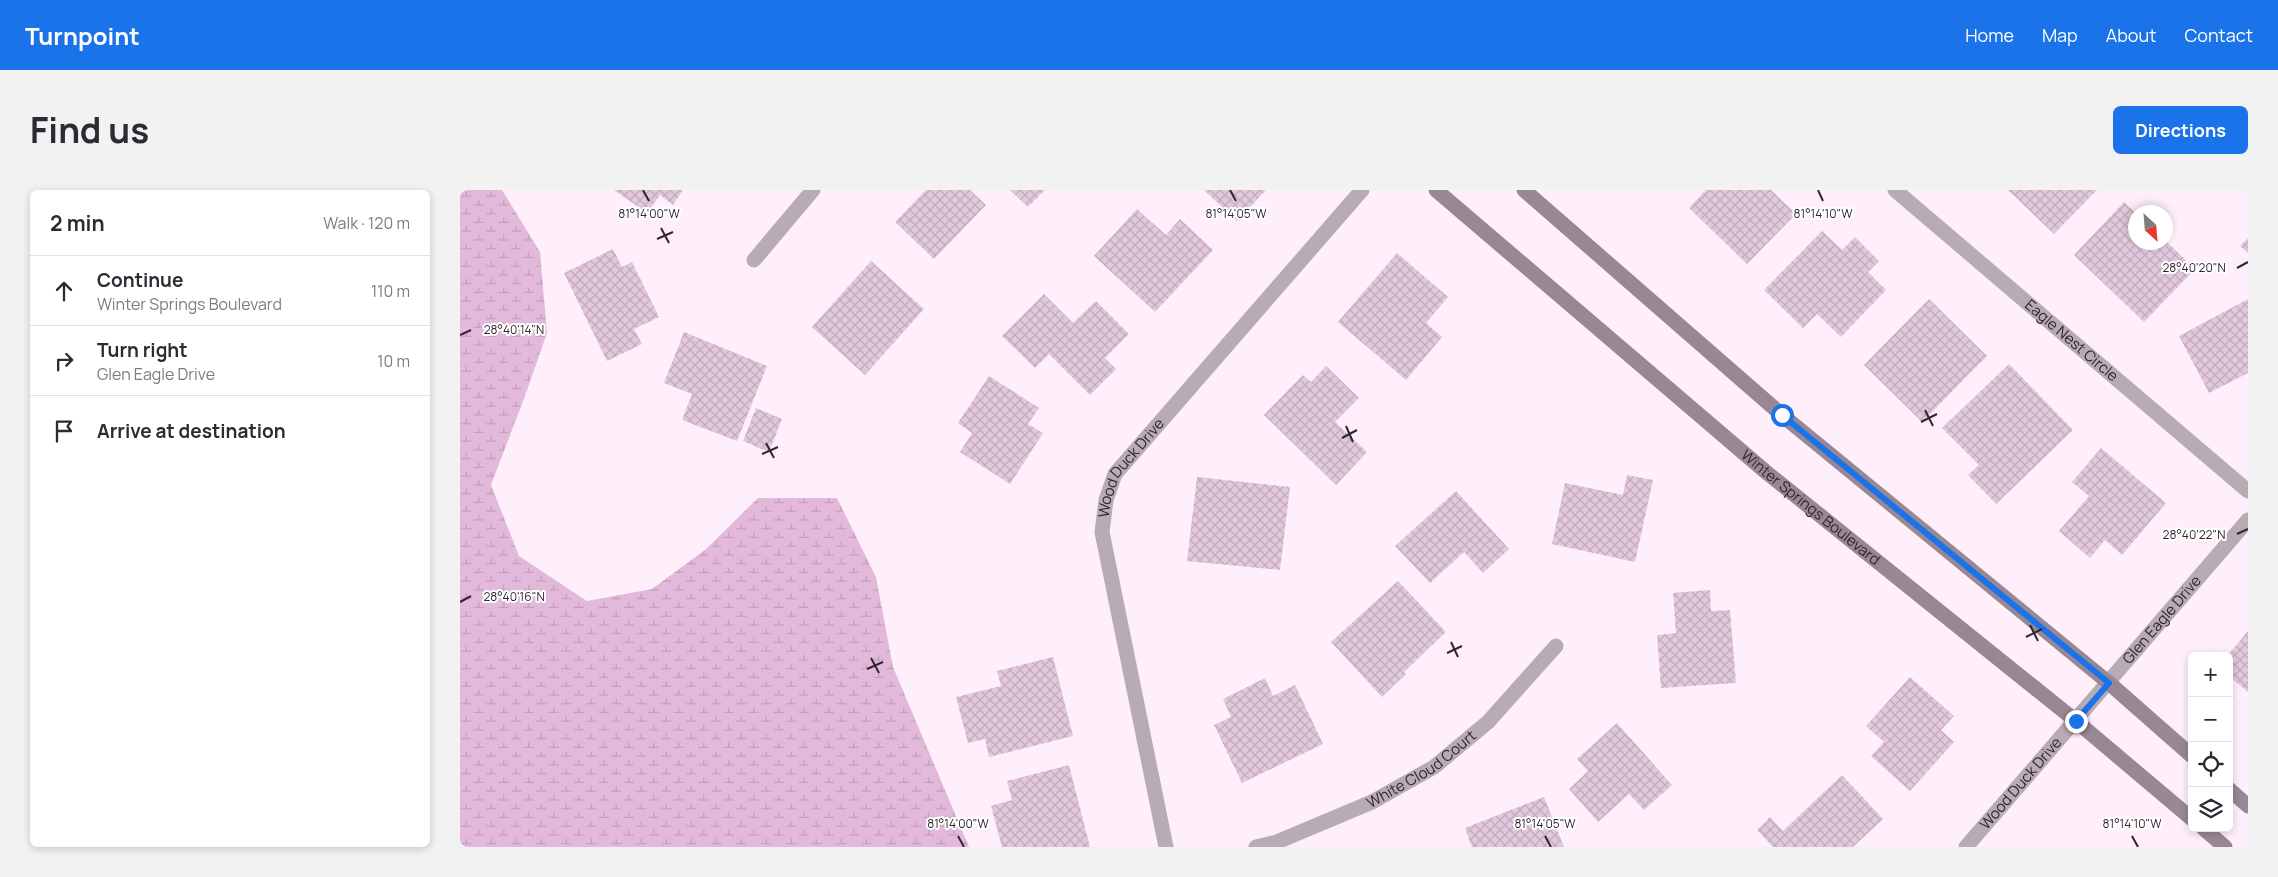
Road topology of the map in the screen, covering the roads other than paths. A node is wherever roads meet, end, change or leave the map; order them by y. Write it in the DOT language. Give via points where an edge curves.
graph roads {
  1 [pos="813,190"];
  2 [pos="1362,190"];
  3 [pos="1436,190"];
  4 [pos="1524,190"];
  5 [pos="1895,190"];
  6 [pos="754,260"];
  7 [pos="2248,491"];
  8 [pos="2248,520"];
  9 [pos="1556,646"];
  10 [pos="2109,683"];
  11 [pos="2076,721"];
  12 [pos="2188,752"];
  13 [pos="2233,793"];
  14 [pos="2248,806"];
  15 [pos="2188,816"];
  16 [pos="2208,832"];
  17 [pos="1166,847"];
  18 [pos="1256,847"];
  19 [pos="1966,847"];
  20 [pos="2225,847"];
  1 -- 6 [label="street"];
  2 -- 17 [label="street, Wood Duck Drive" via="1115,474 1106,500 1102,532"];
  3 -- 11 [label="street, Winter Springs Boulevard" via="1766,472"];
  4 -- 10 [label="street" via="1782,415"];
  5 -- 7 [label="street, Eagle Nest Circle"];
  8 -- 10 [label="street, Glen Eagle Drive"];
  9 -- 18 [label="street, White Cloud Court" via="1488,722 1434,767 1372,802 1277,842"];
  10 -- 11 [label="street, Glen Eagle Drive"];
  10 -- 12 [label="street"];
  11 -- 15 [label="street, Winter Springs Boulevard"];
  11 -- 19 [label="street, Wood Duck Drive"];
  13 -- 14 [label="street"];
  16 -- 20 [label="street"];
}
